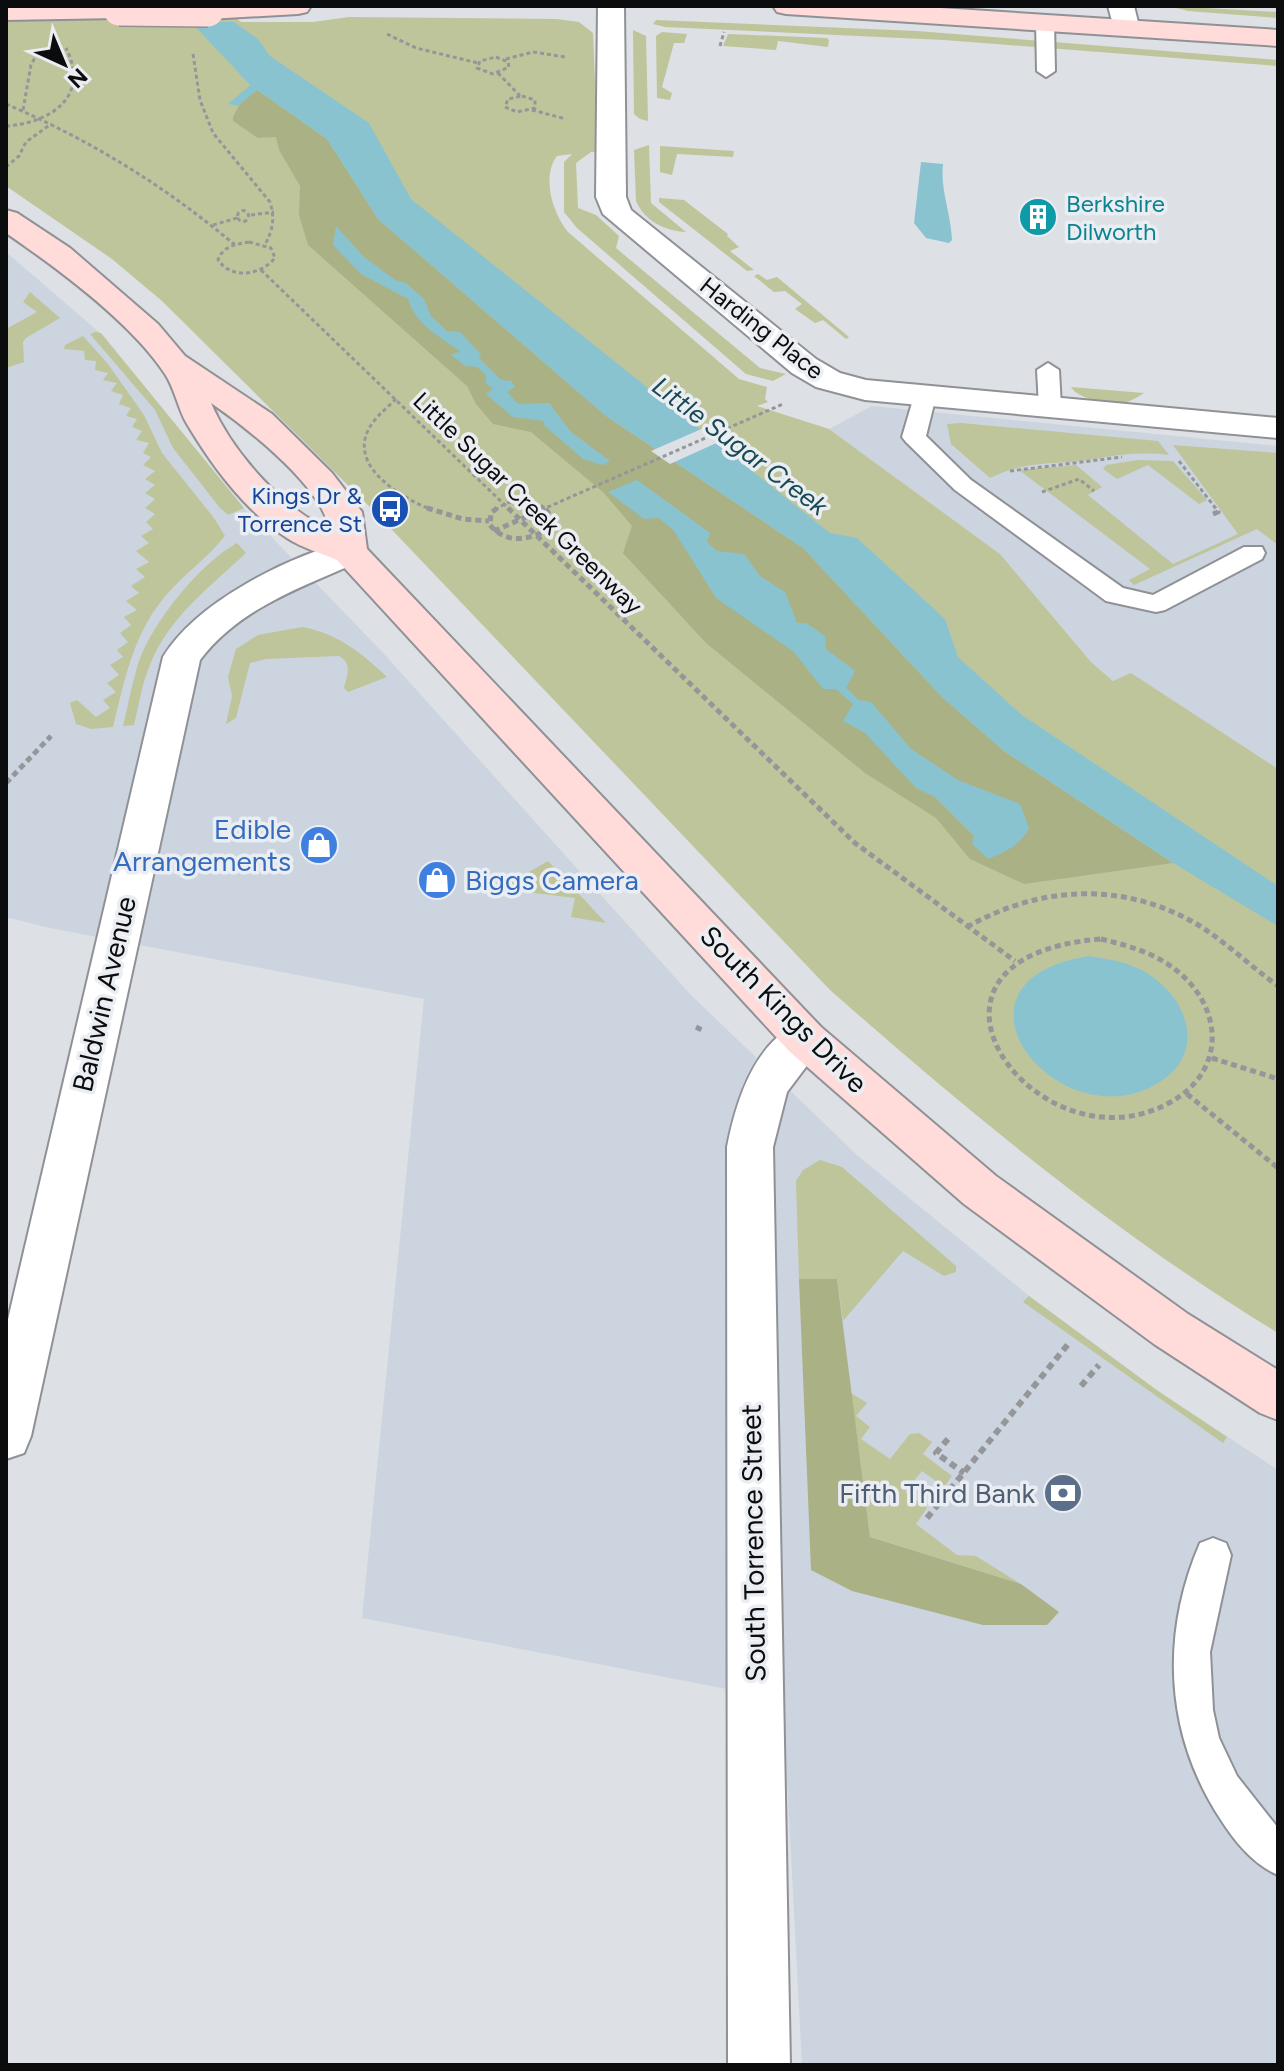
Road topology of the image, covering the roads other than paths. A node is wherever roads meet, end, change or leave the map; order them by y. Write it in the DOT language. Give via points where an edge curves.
graph roads {
  1 [pos="611,6"];
  2 [pos="786,6"];
  3 [pos="288,7"];
  4 [pos="6,12"];
  5 [pos="1123,16"];
  6 [pos="1045,21"];
  7 [pos="1278,38"];
  8 [pos="1046,71"];
  9 [pos="6,219"];
  10 [pos="171,360"];
  11 [pos="1048,370"];
  12 [pos="925,396"];
  13 [pos="1050,407"];
  14 [pos="1278,428"];
  15 [pos="350,552"];
  16 [pos="1253,553"];
  17 [pos="805,1039"];
  18 [pos="1278,1397"];
  19 [pos="6,1436"];
  20 [pos="1213,1555"];
  21 [pos="1278,1855"];
  22 [pos="759,2065"];
  1 -- 12 [label="street, Harding Place" via="611,197 618,214 817,374 865,390"];
  2 -- 6 [label="main road"];
  3 -- 4 [label="main road, bridge"];
  5 -- 6 [label="main road"];
  5 -- 7 [label="main road"];
  6 -- 8 [label="lane"];
  9 -- 10 [label="main road, South Kings Drive" via="59,255 147,331"];
  10 -- 15 [label="main road, South Kings Drive" via="213,439 275,511 301,531"];
  10 -- 15 [label="main road, South Kings Drive" via="241,406 290,448 341,505"];
  11 -- 13 [label="lane"];
  12 -- 13 [label="street, Harding Place"];
  12 -- 16 [label="lane" via="914,437 969,490 1115,595 1156,604"];
  13 -- 14 [label="street, Harding Place"];
  15 -- 17 [label="main road, South Kings Drive"];
  15 -- 19 [label="street, Baldwin Avenue" via="235,607 193,638 182,657"];
  17 -- 18 [label="main road, South Kings Drive" via="980,1190 1171,1329"];
  17 -- 22 [label="street, South Torrence Street" via="783,1061 758,1101 750,1147"];
  20 -- 21 [label="lane" via="1191,1650 1202,1743 1234,1811"];
}
